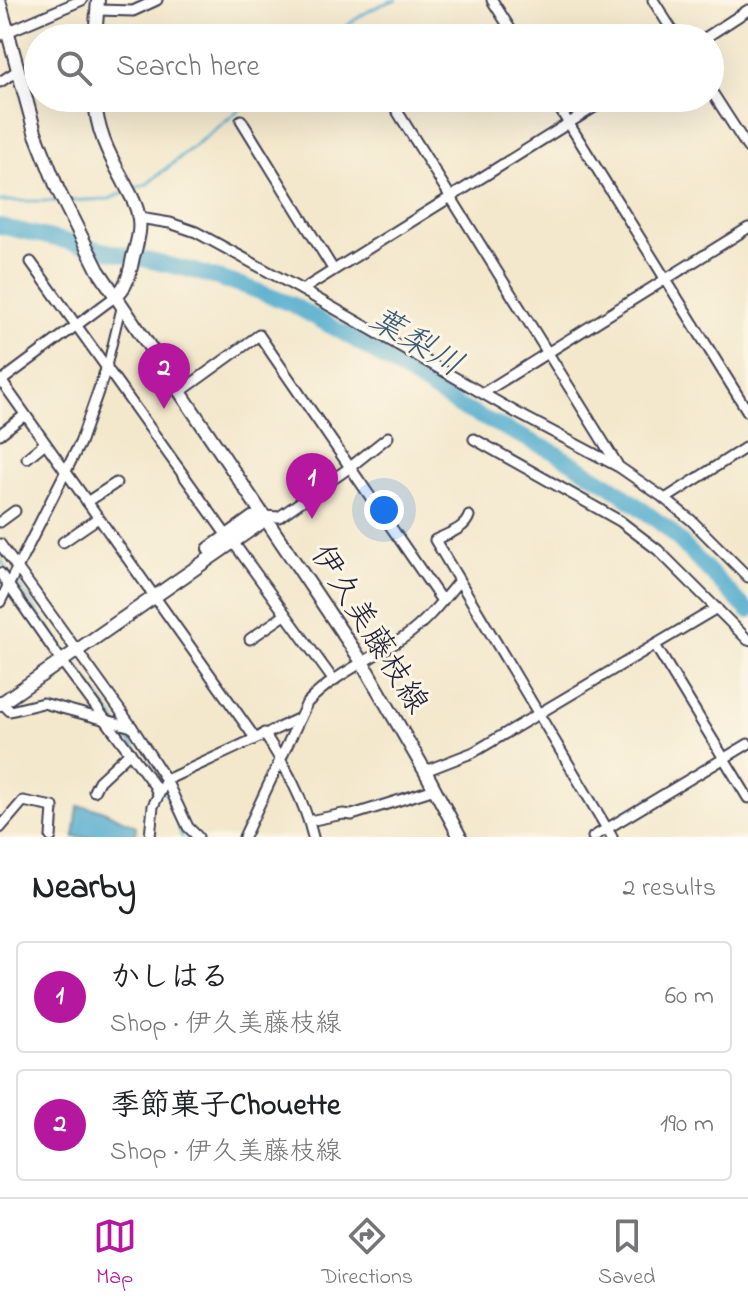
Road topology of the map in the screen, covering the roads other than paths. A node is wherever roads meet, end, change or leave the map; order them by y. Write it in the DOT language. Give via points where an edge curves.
graph roads {
  1 [pos="82,0"];
  2 [pos="157,0"];
  3 [pos="492,0"];
  4 [pos="653,0"];
  5 [pos="0,4"];
  6 [pos="98,5"];
  7 [pos="748,10"];
  8 [pos="26,24"];
  9 [pos="507,24"];
  10 [pos="668,24"];
  11 [pos="24,25"];
  12 [pos="724,26"];
  13 [pos="3,34"];
  14 [pos="17,71"];
  15 [pos="0,82"];
  16 [pos="24,95"];
  17 [pos="724,111"];
  18 [pos="29,112"];
  19 [pos="97,112"];
  20 [pos="398,112"];
  21 [pos="561,112"];
  22 [pos="586,112"];
  23 [pos="241,120"];
  24 [pos="568,123"];
  25 [pos="748,148"];
  26 [pos="450,197"];
  27 [pos="139,218"];
  28 [pos="748,228"];
  29 [pos="31,262"];
  30 [pos="333,269"];
  31 [pos="666,279"];
  32 [pos="302,290"];
  33 [pos="119,301"];
  34 [pos="78,326"];
  35 [pos="549,353"];
  36 [pos="107,366"];
  37 [pos="1,381"];
  38 [pos="180,392"];
  39 [pos="483,393"];
  40 [pos="748,412"];
  41 [pos="25,415"];
  42 [pos="0,434"];
  43 [pos="388,437"];
  44 [pos="474,439"];
  45 [pos="45,443"];
  46 [pos="748,446"];
  47 [pos="27,458"];
  48 [pos="619,467"];
  49 [pos="349,468"];
  50 [pos="66,472"];
  51 [pos="116,483"];
  52 [pos="665,499"];
  53 [pos="87,502"];
  54 [pos="15,511"];
  55 [pos="264,516"];
  56 [pos="469,516"];
  57 [pos="98,518"];
  58 [pos="0,522"];
  59 [pos="230,539"];
  60 [pos="63,542"];
  61 [pos="0,544"];
  62 [pos="17,568"];
  63 [pos="0,573"];
  64 [pos="748,577"];
  65 [pos="458,582"];
  66 [pos="9,585"];
  67 [pos="152,593"];
  68 [pos="442,601"];
  69 [pos="0,602"];
  70 [pos="717,608"];
  71 [pos="285,615"];
  72 [pos="250,639"];
  73 [pos="748,640"];
  74 [pos="655,645"];
  75 [pos="75,648"];
  76 [pos="60,658"];
  77 [pos="362,662"];
  78 [pos="334,681"];
  79 [pos="24,684"];
  80 [pos="1,702"];
  81 [pos="43,703"];
  82 [pos="539,715"];
  83 [pos="300,718"];
  84 [pos="107,720"];
  85 [pos="132,727"];
  86 [pos="260,735"];
  87 [pos="748,744"];
  88 [pos="130,752"];
  89 [pos="724,758"];
  90 [pos="280,759"];
  91 [pos="425,771"];
  92 [pos="166,780"];
  93 [pos="435,789"];
  94 [pos="94,791"];
  95 [pos="158,794"];
  96 [pos="748,798"];
  97 [pos="309,821"];
  98 [pos="0,828"];
  99 [pos="609,833"];
  100 [pos="51,837"];
  101 [pos="150,837"];
  102 [pos="198,837"];
  103 [pos="244,837"];
  104 [pos="313,837"];
  105 [pos="460,837"];
  106 [pos="593,837"];
  1 -- 8 [label="street"];
  2 -- 6 [label="street" via="133,11"];
  3 -- 9 [label="street"];
  4 -- 10 [label="street"];
  5 -- 13 [label="main road, 伊久美藤枝線"];
  7 -- 12 [label="street"];
  11 -- 13 [label="street"];
  13 -- 14 [label="main road, 伊久美藤枝線"];
  14 -- 15 [label="street"];
  14 -- 16 [label="main road, 伊久美藤枝線"];
  17 -- 25 [label="street"];
  18 -- 33 [label="main road, 伊久美藤枝線" via="58,190"];
  19 -- 27 [label="main road" via="99,130"];
  20 -- 26 [label="street"];
  21 -- 24 [label="street"];
  22 -- 24 [label="street"];
  23 -- 30 [label="street"];
  24 -- 26 [label="street"];
  24 -- 31 [label="street"];
  26 -- 30 [label="street"];
  26 -- 35 [label="street"];
  27 -- 32 [label="street" via="196,232"];
  27 -- 33 [label="main road"];
  28 -- 31 [label="street"];
  29 -- 34 [label="street"];
  30 -- 32 [label="street"];
  31 -- 35 [label="street"];
  31 -- 40 [label="street"];
  32 -- 39 [label="street"];
  33 -- 34 [label="street"];
  33 -- 36 [label="street"];
  33 -- 38 [label="main road, 伊久美藤枝線"];
  34 -- 36 [label="street"];
  34 -- 37 [label="street"];
  35 -- 39 [label="street"];
  35 -- 48 [label="street"];
  36 -- 50 [label="street"];
  36 -- 59 [label="street"];
  37 -- 41 [label="street"];
  38 -- 49 [label="street" via="259,335"];
  38 -- 55 [label="main road, 伊久美藤枝線"];
  39 -- 48 [label="street"];
  41 -- 42 [label="street"];
  41 -- 45 [label="street"];
  43 -- 49 [label="street"];
  44 -- 70 [label="street" via="620,521"];
  45 -- 47 [label="street"];
  45 -- 50 [label="street"];
  46 -- 52 [label="street"];
  48 -- 52 [label="street"];
  49 -- 55 [label="street" via="279,517"];
  49 -- 68 [label="street"];
  50 -- 53 [label="street"];
  50 -- 62 [label="street"];
  51 -- 53 [label="street"];
  52 -- 64 [label="street"];
  53 -- 57 [label="street"];
  54 -- 58 [label="street"];
  55 -- 59 [label="main road"];
  55 -- 77 [label="main road, 伊久美藤枝線"];
  56 -- 65 [label="street" via="461,527 435,540"];
  57 -- 60 [label="street"];
  57 -- 67 [label="street"];
  59 -- 67 [label="main road"];
  59 -- 71 [label="street"];
  61 -- 62 [label="street"];
  62 -- 66 [label="street"];
  62 -- 75 [label="street"];
  63 -- 66 [label="street"];
  65 -- 68 [label="street"];
  65 -- 82 [label="street"];
  66 -- 69 [label="street"];
  66 -- 76 [label="street"];
  67 -- 75 [label="main road"];
  67 -- 86 [label="street"];
  68 -- 77 [label="street" via="408,634"];
  70 -- 73 [label="street"];
  70 -- 74 [label="street"];
  71 -- 72 [label="street"];
  71 -- 78 [label="street"];
  74 -- 82 [label="street"];
  74 -- 89 [label="street"];
  75 -- 76 [label="main road"];
  75 -- 85 [label="street"];
  76 -- 79 [label="main road"];
  76 -- 84 [label="street"];
  77 -- 78 [label="street"];
  77 -- 91 [label="main road, 伊久美藤枝線"];
  78 -- 83 [label="street" via="315,694"];
  79 -- 80 [label="main road"];
  79 -- 81 [label="street"];
  80 -- 81 [label="street" via="10,711"];
  81 -- 84 [label="street"];
  82 -- 91 [label="street" via="474,752"];
  82 -- 99 [label="street"];
  83 -- 86 [label="street"];
  83 -- 90 [label="street"];
  84 -- 85 [label="street"];
  84 -- 88 [label="street"];
  85 -- 92 [label="street"];
  86 -- 90 [label="street"];
  86 -- 92 [label="street"];
  87 -- 89 [label="street"];
  88 -- 94 [label="street"];
  88 -- 95 [label="street"];
  89 -- 96 [label="street"];
  89 -- 99 [label="street"];
  90 -- 97 [label="street"];
  90 -- 103 [label="street"];
  91 -- 93 [label="main road, 伊久美藤枝線"];
  92 -- 95 [label="street"];
  92 -- 102 [label="street"];
  93 -- 97 [label="street" via="352,815"];
  93 -- 105 [label="main road, 伊久美藤枝線"];
  95 -- 101 [label="street"];
  97 -- 104 [label="street"];
  98 -- 100 [label="street" via="23,801 53,807"];
  99 -- 106 [label="street"];
}
